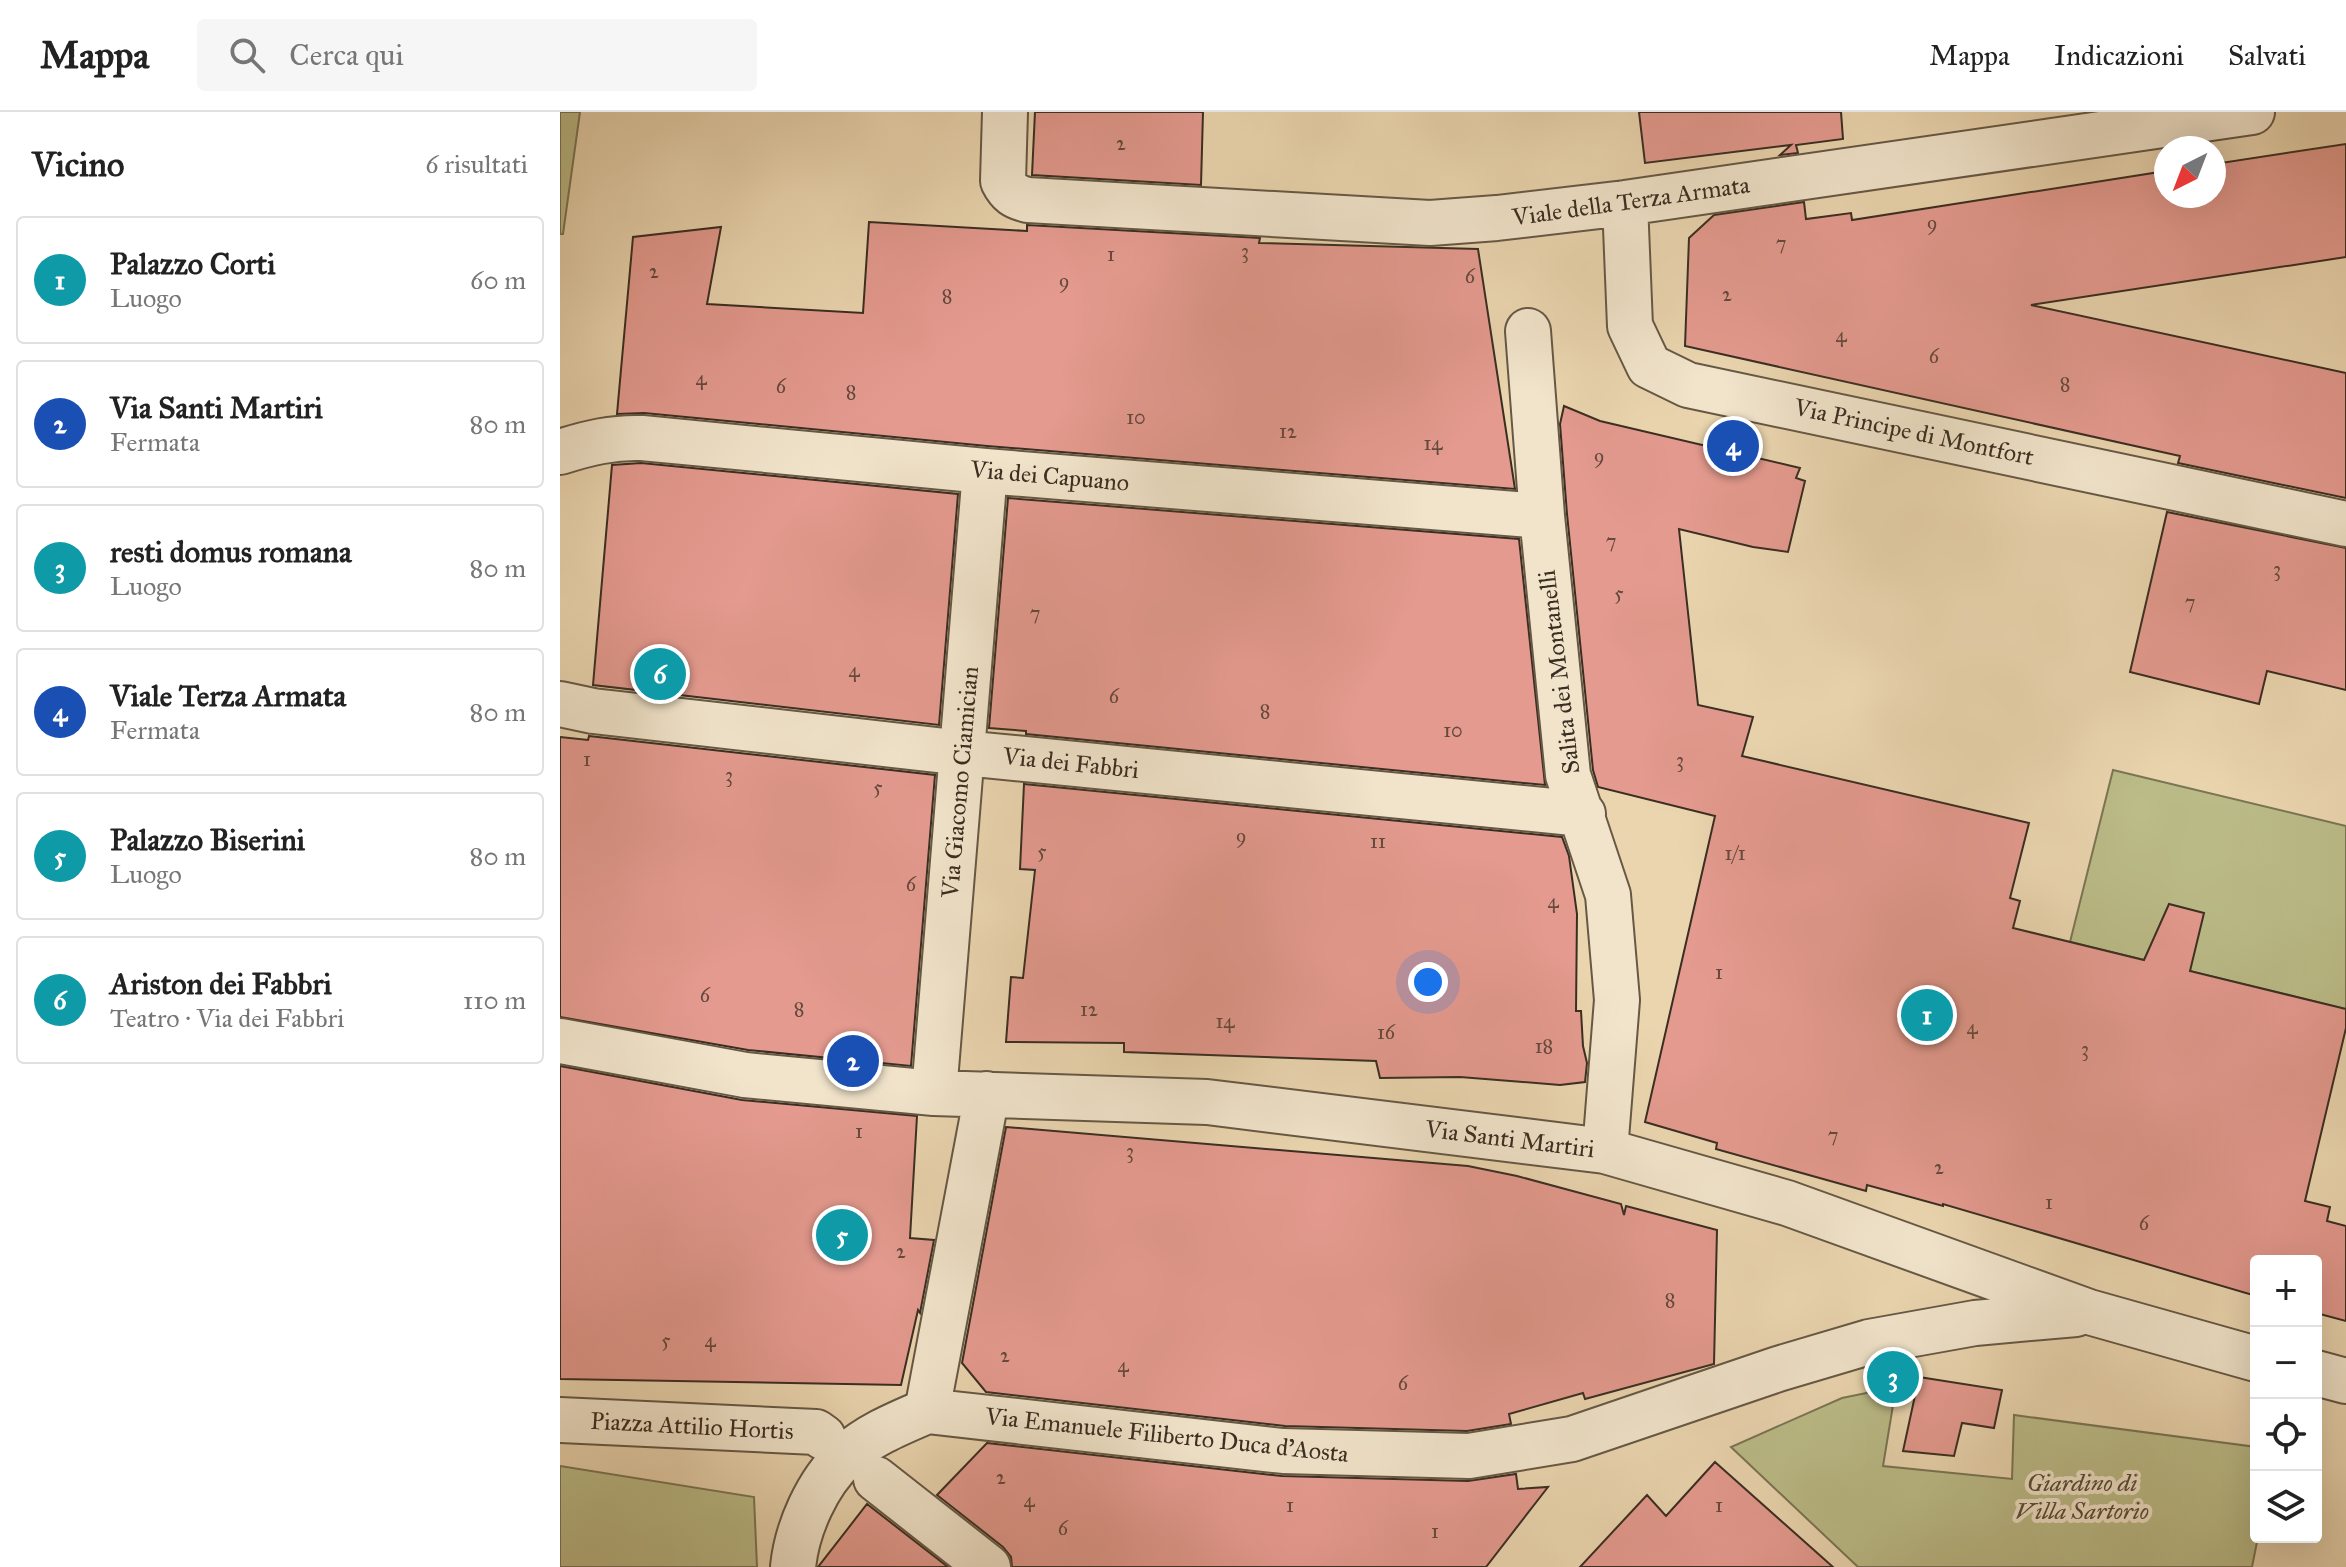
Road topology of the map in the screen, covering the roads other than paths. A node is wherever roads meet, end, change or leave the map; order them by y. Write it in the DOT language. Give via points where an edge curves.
graph roads {
  1 [pos="1005,112"];
  2 [pos="2252,112"];
  3 [pos="1625,203"];
  4 [pos="1528,331"];
  5 [pos="560,452"];
  6 [pos="985,471"];
  7 [pos="1542,516"];
  8 [pos="2346,524"];
  9 [pos="560,704"];
  10 [pos="963,753"];
  11 [pos="1583,814"];
  12 [pos="560,1041"];
  13 [pos="934,1093"];
  14 [pos="987,1094"];
  15 [pos="1605,1151"];
  16 [pos="2089,1312"];
  17 [pos="2250,1357"];
  18 [pos="2322,1375"];
  19 [pos="2346,1381"];
  20 [pos="927,1411"];
  21 [pos="560,1420"];
  22 [pos="823,1437"];
  23 [pos="876,1479"];
  24 [pos="793,1567"];
  25 [pos="988,1567"];
  1 -- 3 [label="street, Viale della Terza Armata" via="1002,168 1008,190 1028,200 1430,223"];
  2 -- 3 [label="street, Viale della Terza Armata"];
  3 -- 8 [label="street, Via Principe di Montfort" via="1630,326 1649,366 1688,385"];
  4 -- 7 [label="street, Salita dei Montanelli"];
  5 -- 6 [label="street, Via dei Capuano" via="621,437"];
  6 -- 7 [label="street, Via dei Capuano"];
  6 -- 10 [label="street, Via Giacomo Ciamician"];
  7 -- 11 [label="street, Salita dei Montanelli" via="1568,775"];
  9 -- 10 [label="street, Via dei Fabbri"];
  10 -- 11 [label="street, Via dei Fabbri"];
  10 -- 13 [label="street, Via Giacomo Ciamician"];
  11 -- 15 [label="street, Salita dei Montanelli" via="1608,895 1617,1000"];
  12 -- 13 [label="street, Via Santi Martiri" via="745,1075"];
  13 -- 14 [label="street, Via Santi Martiri"];
  14 -- 15 [label="street, Via Santi Martiri" via="1207,1102"];
  14 -- 20 [label="street"];
  15 -- 16 [label="street, Via Santi Martiri" via="1787,1203"];
  16 -- 17 [label="street, Via Santi Martiri"];
  16 -- 20 [label="street, Via Emanuele Filiberto Duca d'Aosta" via="1884,1339 1572,1439 1469,1456 1283,1451"];
  18 -- 19 [label="street"];
  20 -- 24 [label="street" via="886,1429 846,1456 823,1483 807,1514"];
  21 -- 22 [label="street, Piazza Attilio Hortis" via="816,1432"];
  23 -- 25 [label="street"];
}
